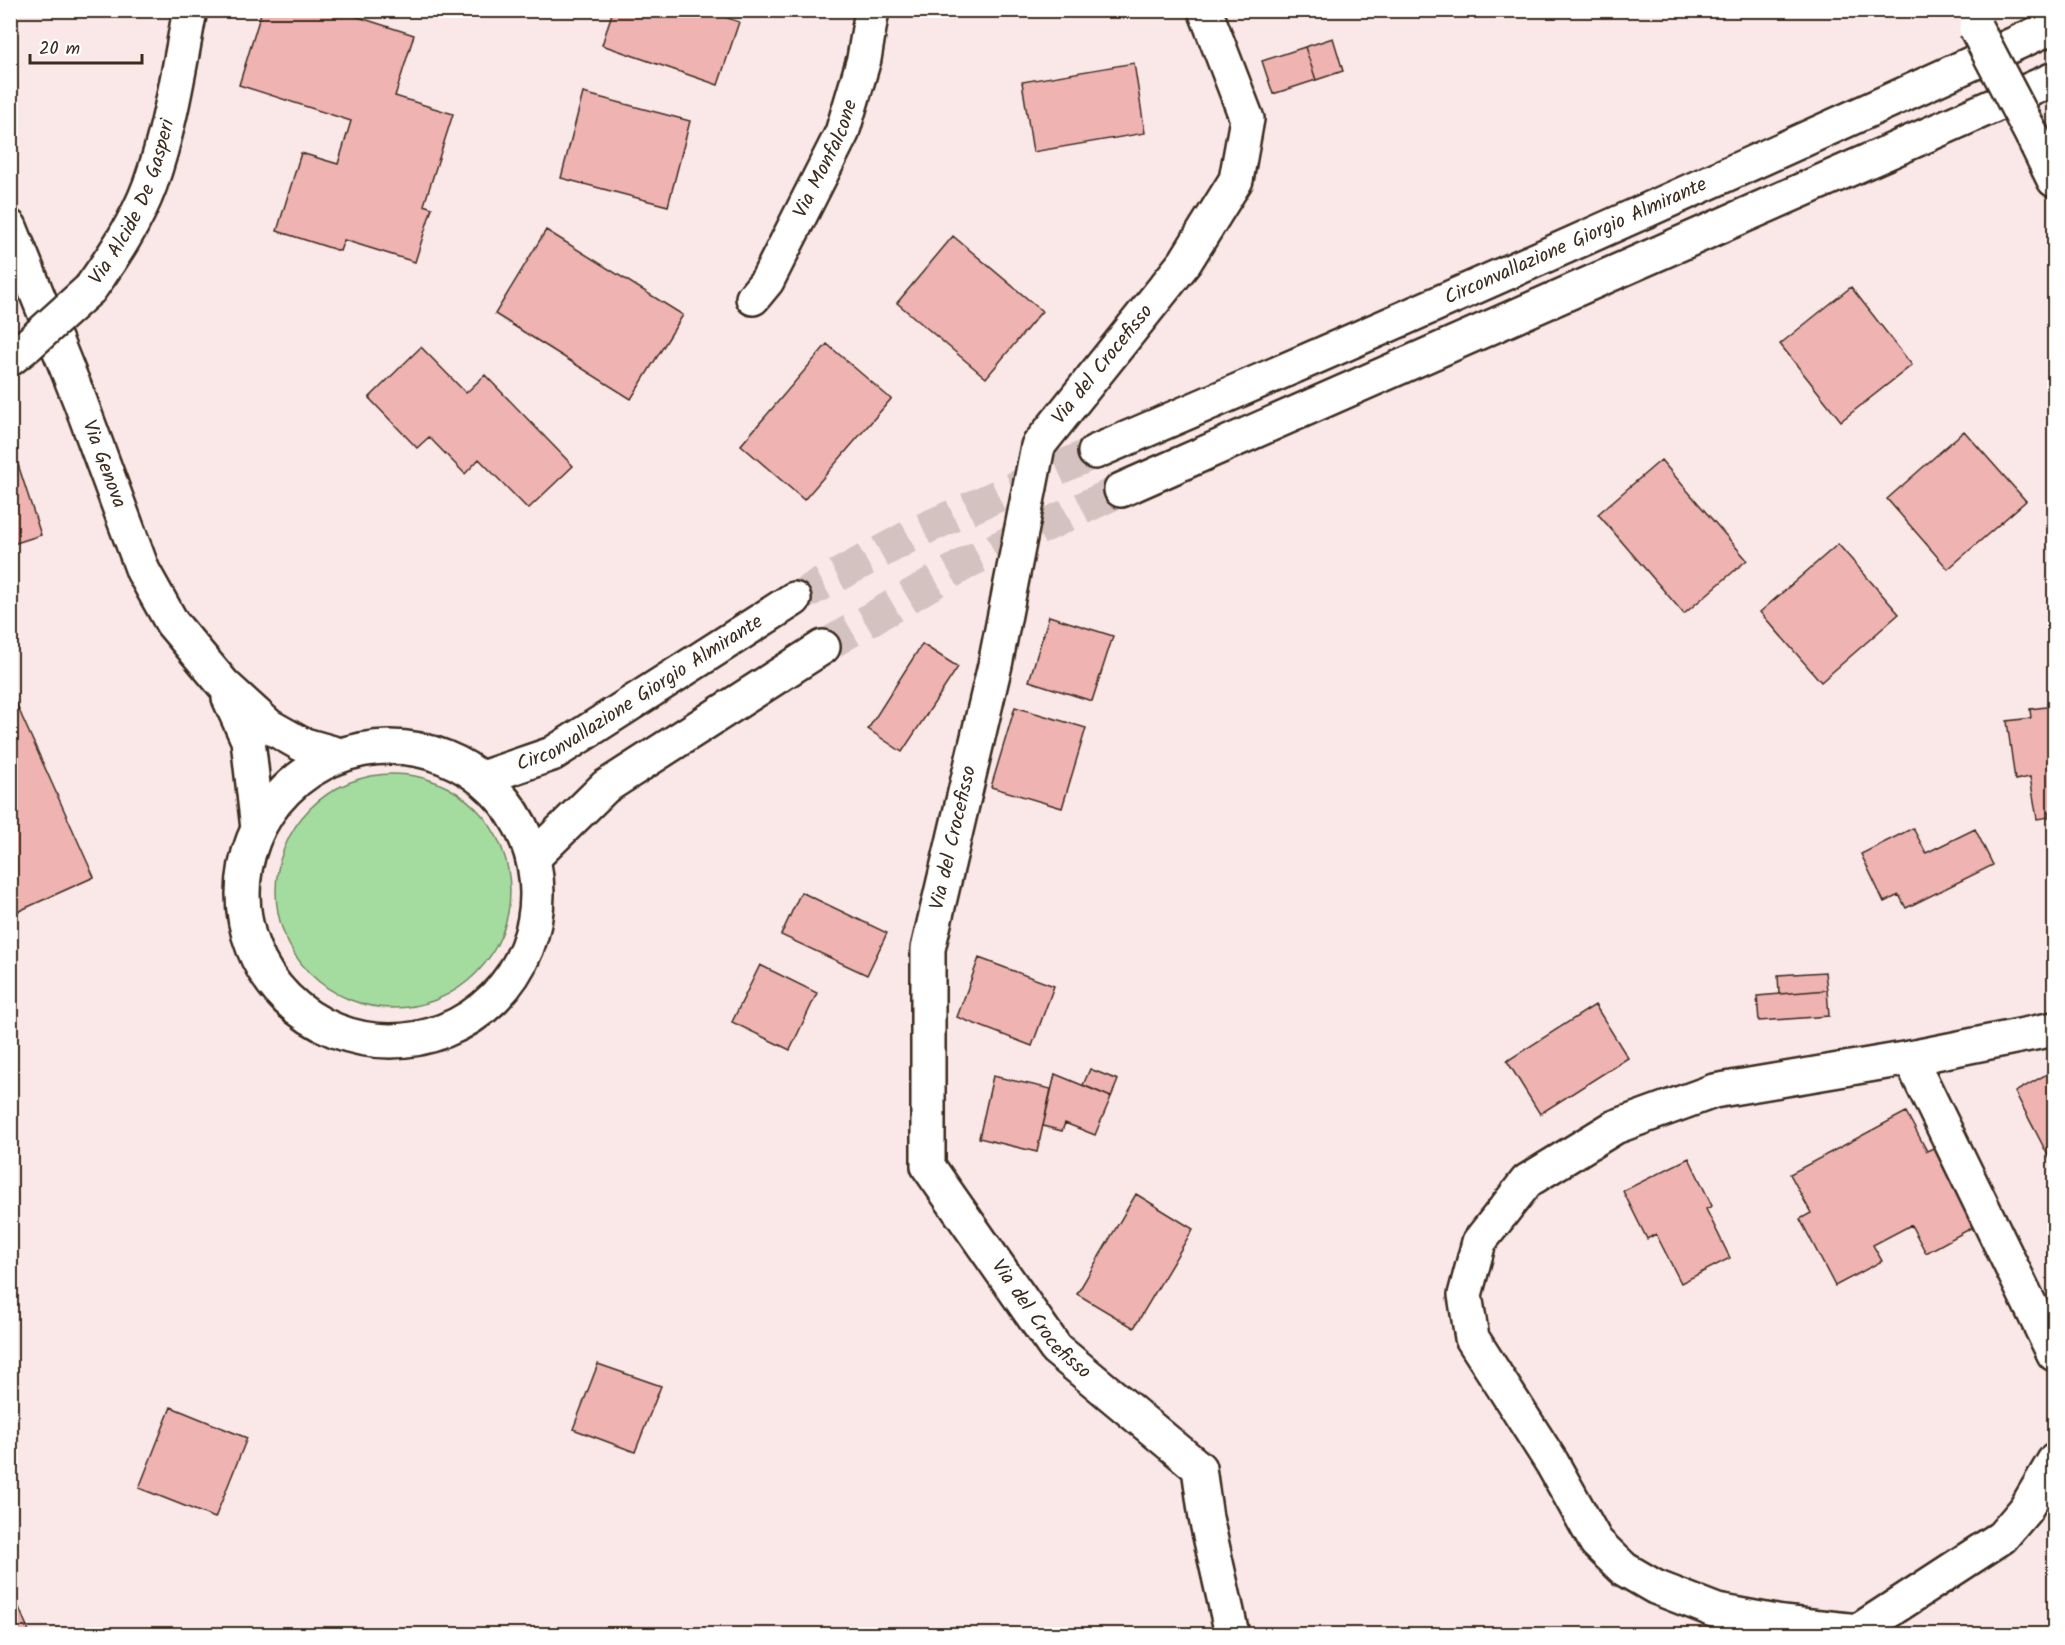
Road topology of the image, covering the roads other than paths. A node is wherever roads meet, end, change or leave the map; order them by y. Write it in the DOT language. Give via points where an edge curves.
graph roads {
  1 [pos="190,10"];
  2 [pos="872,10"];
  3 [pos="1205,10"];
  4 [pos="1972,19"];
  5 [pos="2055,26"];
  6 [pos="2055,79"];
  7 [pos="2055,180"];
  8 [pos="10,227"];
  9 [pos="753,298"];
  10 [pos="20,352"];
  11 [pos="1095,452"];
  12 [pos="1121,490"];
  13 [pos="794,599"];
  14 [pos="823,646"];
  15 [pos="224,685"];
  16 [pos="340,755"];
  17 [pos="482,778"];
  18 [pos="258,829"];
  19 [pos="533,858"];
  20 [pos="2055,1029"];
  21 [pos="1910,1058"];
  22 [pos="2055,1354"];
  23 [pos="2055,1461"];
  24 [pos="1232,1635"];
  1 -- 10 [label="main road, Via Alcide De Gasperi, bridge" via="168,125 149,187 120,247 90,289"];
  2 -- 9 [label="main road, Via Monfalcone" via="864,59 842,133 767,281"];
  3 -- 24 [label="main road, Via del Crocefisso" via="1247,119 1236,180 1185,262 1038,446 994,665 928,949 928,1166 1056,1349 1199,1468"];
  4 -- 7 [label="main road, bridge"];
  5 -- 11 [label="main road, Circonvallazione Giorgio Almirante" via="1693,190"];
  6 -- 12 [label="main road"];
  8 -- 15 [label="main road, Via Genova" via="143,571 172,623"];
  13 -- 17 [label="main road, Circonvallazione Giorgio Almirante" via="552,754"];
  14 -- 19 [label="main road" via="605,787"];
  15 -- 16 [label="main road, Via Genova" via="269,726 301,744"];
  15 -- 18 [label="main road, Via Genova" via="248,740"];
  16 -- 17 [label="main road, Via Genova" via="377,747 414,748 450,759"];
  16 -- 18 [label="main road, Via Genova" via="292,784"];
  17 -- 19 [label="main road, Via Genova" via="514,814"];
  18 -- 19 [label="main road, Via Genova" via="245,870 244,914 257,956 280,992 314,1021 354,1038 397,1042 439,1034 478,1014 509,983 530,944 538,902"];
  20 -- 21 [label="main road"];
  21 -- 22 [label="main road"];
  21 -- 23 [label="main road" via="1714,1091 1615,1128 1527,1181 1479,1242 1465,1295 1472,1338 1552,1462 1596,1542 1624,1569 1655,1587 1717,1611 1858,1631 2002,1537 2025,1510"];
}
